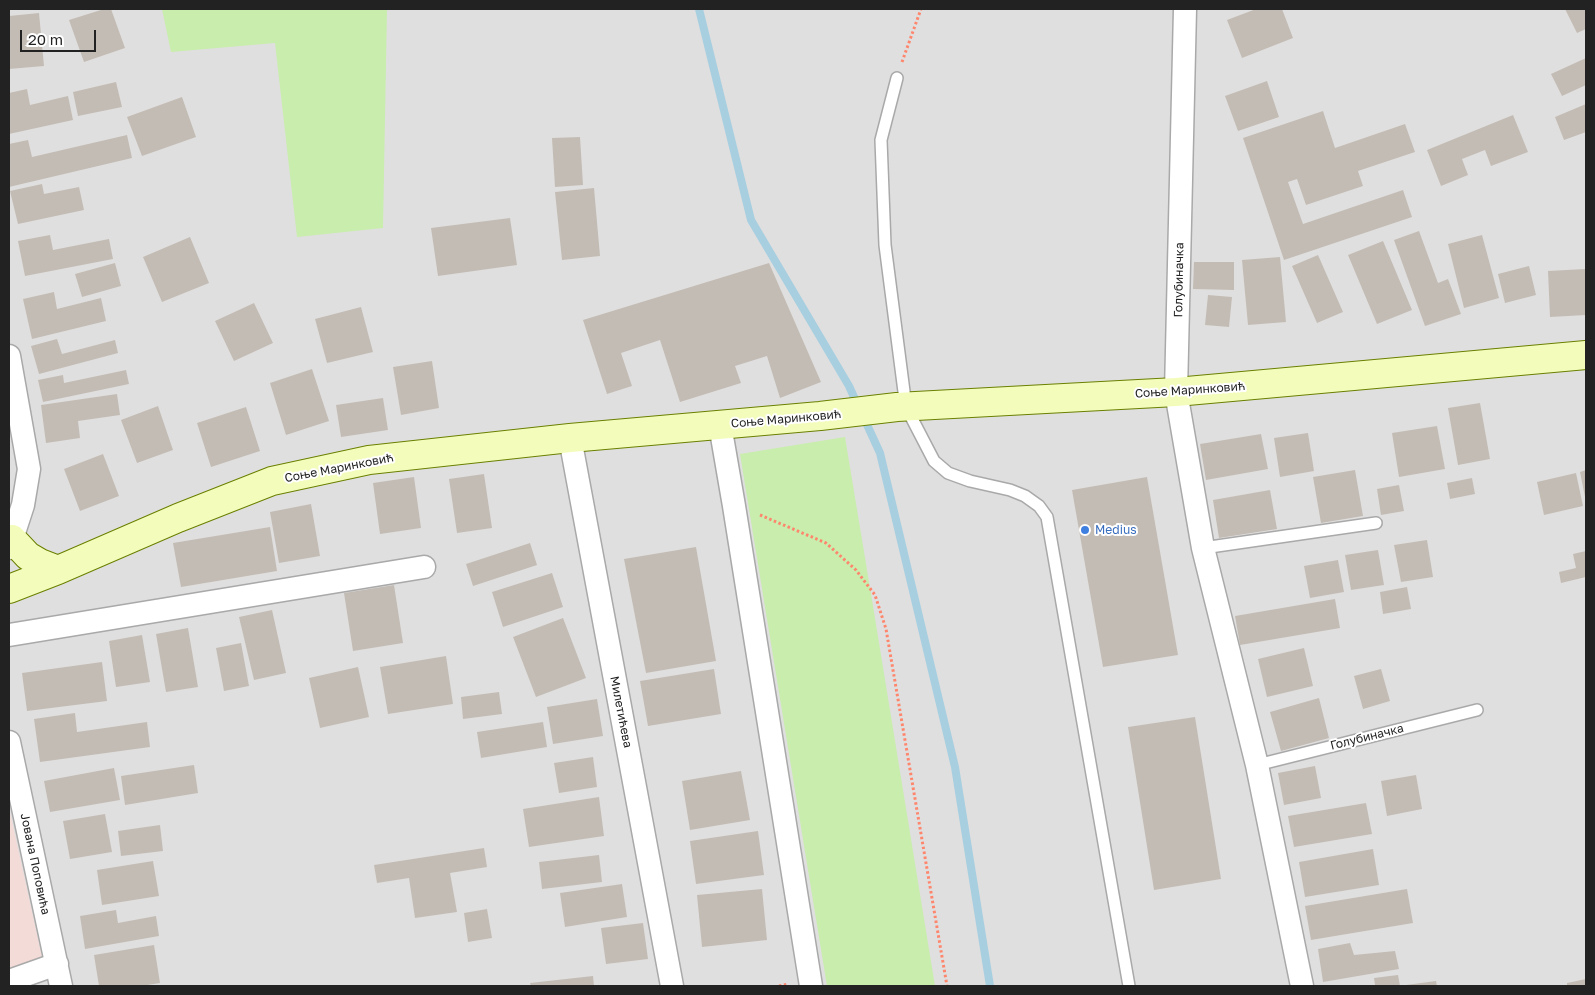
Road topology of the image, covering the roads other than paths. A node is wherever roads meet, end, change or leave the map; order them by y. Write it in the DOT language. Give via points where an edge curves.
graph roads {
  1 [pos="1185,9"];
  2 [pos="897,78"];
  3 [pos="1586,355"];
  4 [pos="9,356"];
  5 [pos="1176,392"];
  6 [pos="902,407"];
  7 [pos="720,425"];
  8 [pos="570,438"];
  9 [pos="1376,523"];
  10 [pos="10,543"];
  11 [pos="1203,548"];
  12 [pos="424,567"];
  13 [pos="58,570"];
  14 [pos="9,589"];
  15 [pos="9,636"];
  16 [pos="1478,710"];
  17 [pos="9,742"];
  18 [pos="1257,765"];
  19 [pos="57,964"];
  20 [pos="9,981"];
  21 [pos="61,986"];
  22 [pos="672,986"];
  23 [pos="811,986"];
  24 [pos="1129,986"];
  25 [pos="1302,986"];
  1 -- 5 [label="street, Голубиначка"];
  2 -- 6 [label="lane" via="881,140 885,245"];
  3 -- 5 [label="street, Соње Маринковић"];
  4 -- 10 [label="street" via="29,469 23,505"];
  5 -- 6 [label="street, Соње Маринковић"];
  5 -- 11 [label="street, Голубиначка"];
  6 -- 7 [label="street, Соње Маринковић"];
  6 -- 24 [label="lane" via="934,461 948,473 1025,496 1047,516"];
  7 -- 8 [label="street, Соње Маринковић"];
  7 -- 23 [label="street"];
  8 -- 13 [label="street, Соње Маринковић" via="369,460 272,481"];
  8 -- 22 [label="street, Милетићева"];
  9 -- 11 [label="lane"];
  10 -- 13 [label="street" via="40,563"];
  11 -- 18 [label="street, Голубиначка"];
  12 -- 15 [label="street"];
  13 -- 14 [label="street, Соње Маринковић"];
  16 -- 18 [label="lane, Голубиначка"];
  17 -- 19 [label="street, Јована Поповића"];
  18 -- 25 [label="street, Голубиначка"];
  19 -- 20 [label="street"];
  19 -- 21 [label="street, Јована Поповића"];
}
